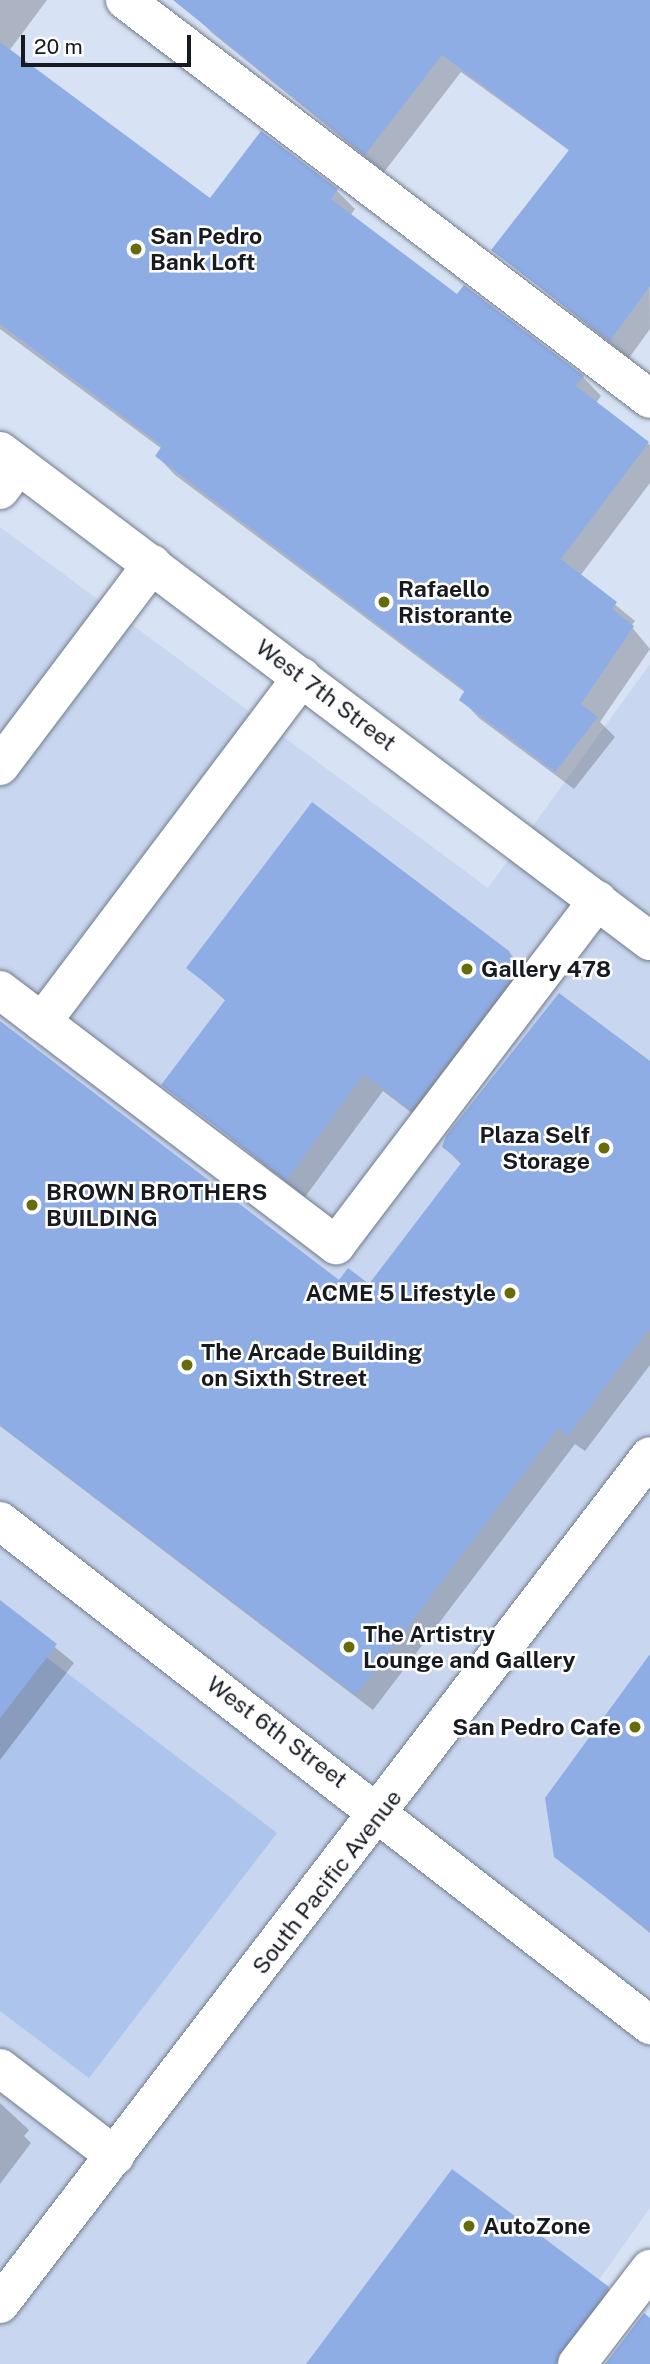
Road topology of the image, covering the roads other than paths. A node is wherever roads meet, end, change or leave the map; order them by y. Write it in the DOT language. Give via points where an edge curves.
graph roads {
  1 [pos="125,0"];
  2 [pos="650,399"];
  3 [pos="6,469"];
  4 [pos="152,564"];
  5 [pos="302,677"];
  6 [pos="0,766"];
  7 [pos="598,900"];
  8 [pos="650,941"];
  9 [pos="0,990"];
  10 [pos="42,1022"];
  11 [pos="650,1455"];
  12 [pos="0,1521"];
  13 [pos="382,1812"];
  14 [pos="650,2025"];
  15 [pos="0,2068"];
  16 [pos="115,2156"];
  17 [pos="650,2269"];
  18 [pos="0,2304"];
  19 [pos="577,2364"];
  1 -- 2 [label="main road"];
  3 -- 4 [label="main road, West 7th Street"];
  4 -- 5 [label="main road, West 7th Street"];
  4 -- 6 [label="main road"];
  5 -- 7 [label="main road, West 7th Street"];
  5 -- 10 [label="main road"];
  7 -- 8 [label="main road, West 7th Street"];
  7 -- 10 [label="main road" via="336,1245"];
  9 -- 10 [label="main road"];
  11 -- 13 [label="main road, South Pacific Avenue"];
  12 -- 13 [label="main road, West 6th Street"];
  13 -- 14 [label="main road, West 6th Street"];
  13 -- 16 [label="main road, South Pacific Avenue"];
  15 -- 16 [label="main road"];
  16 -- 18 [label="main road, South Pacific Avenue"];
  17 -- 19 [label="main road"];
}
